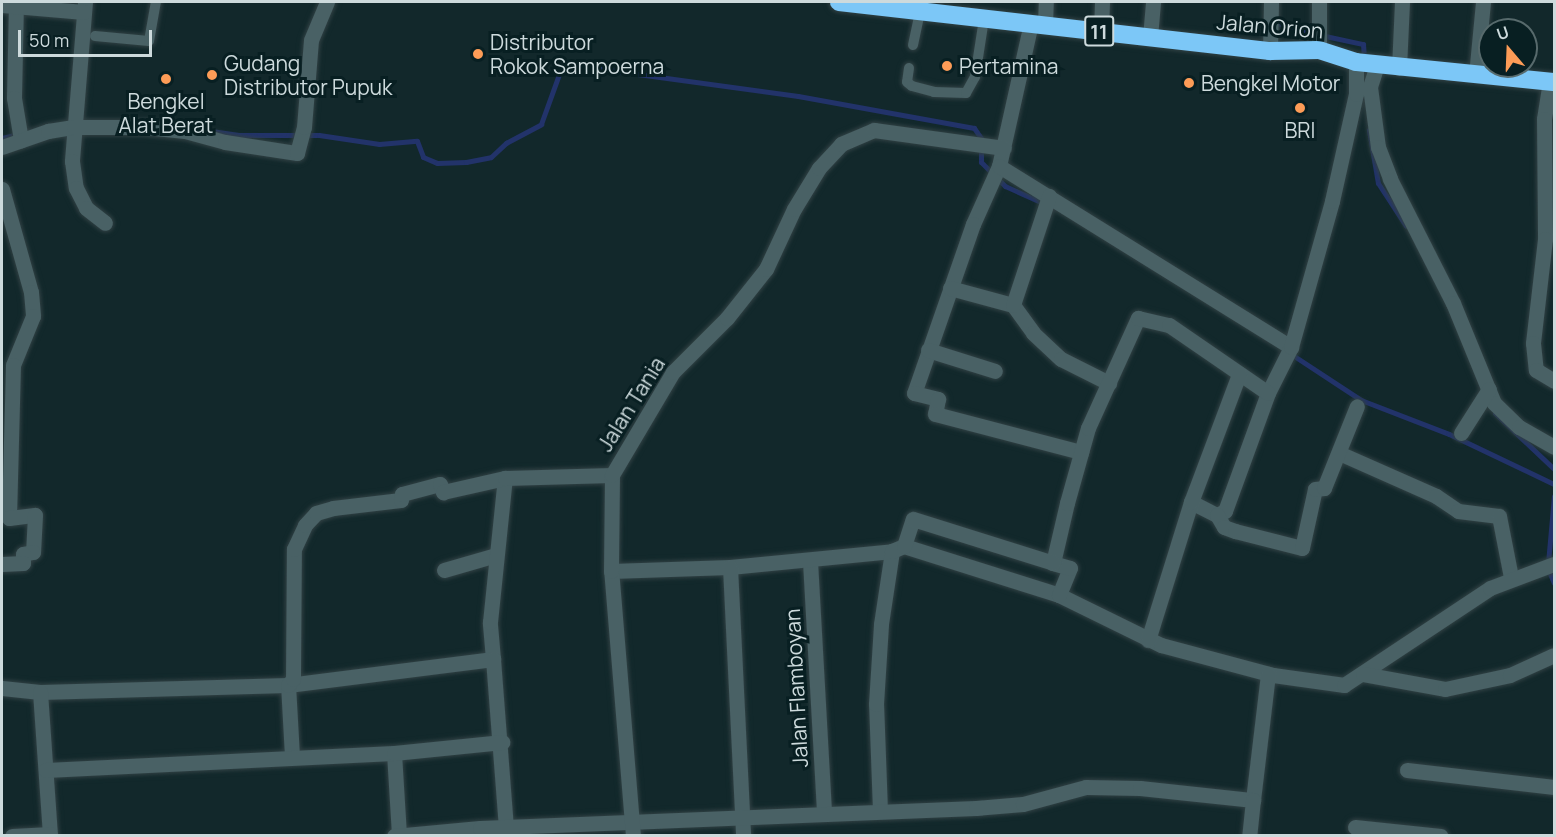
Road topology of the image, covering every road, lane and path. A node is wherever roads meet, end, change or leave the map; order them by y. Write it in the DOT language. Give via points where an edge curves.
graph roads {
  1 [pos="156,2"];
  2 [pos="327,2"];
  3 [pos="839,2"];
  4 [pos="1046,2"];
  5 [pos="1102,2"];
  6 [pos="1153,2"];
  7 [pos="1271,2"];
  8 [pos="1319,2"];
  9 [pos="1401,2"];
  10 [pos="1483,2"];
  11 [pos="11,4"];
  12 [pos="84,7"];
  13 [pos="920,11"];
  14 [pos="984,19"];
  15 [pos="1038,24"];
  16 [pos="1101,31"];
  17 [pos="96,36"];
  18 [pos="1150,37"];
  19 [pos="913,45"];
  20 [pos="1319,50"];
  21 [pos="1270,51"];
  22 [pos="1366,64"];
  23 [pos="909,68"];
  24 [pos="1399,68"];
  25 [pos="1476,75"];
  26 [pos="1552,81"];
  27 [pos="74,123"];
  28 [pos="20,135"];
  29 [pos="2,147"];
  30 [pos="998,149"];
  31 [pos="996,173"];
  32 [pos="2,189"];
  33 [pos="1049,197"];
  34 [pos="105,223"];
  35 [pos="950,288"];
  36 [pos="1013,305"];
  37 [pos="1291,348"];
  38 [pos="928,350"];
  39 [pos="995,371"];
  40 [pos="1239,374"];
  41 [pos="1554,381"];
  42 [pos="1109,383"];
  43 [pos="1489,389"];
  44 [pos="1268,393"];
  45 [pos="1357,406"];
  46 [pos="1461,433"];
  47 [pos="1554,447"];
  48 [pos="1081,452"];
  49 [pos="1339,453"];
  50 [pos="612,475"];
  51 [pos="505,478"];
  52 [pos="1191,502"];
  53 [pos="1217,514"];
  54 [pos="898,548"];
  55 [pos="496,555"];
  56 [pos="810,561"];
  57 [pos="1053,563"];
  58 [pos="2,564"];
  59 [pos="1554,564"];
  60 [pos="730,567"];
  61 [pos="444,570"];
  62 [pos="611,571"];
  63 [pos="1511,577"];
  64 [pos="1059,595"];
  65 [pos="1148,640"];
  66 [pos="1554,655"];
  67 [pos="493,659"];
  68 [pos="1268,674"];
  69 [pos="1363,674"];
  70 [pos="288,685"];
  71 [pos="2,688"];
  72 [pos="40,692"];
  73 [pos="502,742"];
  74 [pos="394,753"];
  75 [pos="292,756"];
  76 [pos="46,770"];
  77 [pos="1407,770"];
  78 [pos="1554,787"];
  79 [pos="1253,800"];
  80 [pos="880,810"];
  81 [pos="824,813"];
  82 [pos="1355,827"];
  83 [pos="506,828"];
  84 [pos="743,828"];
  85 [pos="633,829"];
  86 [pos="480,832"];
  87 [pos="50,835"];
  88 [pos="399,835"];
  89 [pos="405,835"];
  90 [pos="12,836"];
  91 [pos="394,836"];
  92 [pos="1249,836"];
  93 [pos="1442,836"];
  1 -- 17 [label="lane" via="149,41"];
  2 -- 27 [label="street" via="311,40 304,127 297,153 225,142 185,131"];
  3 -- 13 [label="highway, Jalan Orion / 11"];
  4 -- 15 [label="street"];
  5 -- 16 [label="street"];
  6 -- 18 [label="street"];
  7 -- 21 [label="street"];
  8 -- 20 [label="street"];
  9 -- 24 [label="street"];
  10 -- 25 [label="street"];
  11 -- 12 [label="street"];
  11 -- 28 [label="street"];
  12 -- 27 [label="street"];
  13 -- 14 [label="highway, Jalan Orion / 11"];
  13 -- 19 [label="lane"];
  14 -- 15 [label="highway, Jalan Orion / 11"];
  14 -- 23 [label="lane" via="975,77 966,93 934,92 912,86 908,82"];
  15 -- 16 [label="highway, Jalan Orion / 11"];
  15 -- 30 [label="street"];
  16 -- 18 [label="highway, Jalan Orion / 11"];
  18 -- 21 [label="highway, Jalan Orion / 11"];
  20 -- 21 [label="highway, Jalan Orion / 11"];
  20 -- 22 [label="highway, Jalan Orion / 11"];
  22 -- 24 [label="highway, Jalan Orion / 11"];
  22 -- 37 [label="street"];
  22 -- 43 [label="street" via="1378,147 1390,179 1453,303"];
  24 -- 25 [label="highway, Jalan Orion / 11"];
  25 -- 26 [label="highway, Jalan Orion / 11"];
  26 -- 41 [label="street" via="1545,120 1545,239 1533,343 1536,370"];
  27 -- 28 [label="street"];
  27 -- 34 [label="street" via="76,188 86,208"];
  28 -- 29 [label="street"];
  30 -- 31 [label="street"];
  30 -- 50 [label="street, Jalan Tania" via="873,130 841,144 819,168 794,209 766,269 727,318 673,372"];
  31 -- 33 [label="street"];
  31 -- 35 [label="street"];
  32 -- 58 [label="street" via="31,292 33,316 14,365 9,518 35,515 33,552 23,554 23,563"];
  33 -- 36 [label="street"];
  33 -- 37 [label="street"];
  35 -- 36 [label="street"];
  35 -- 38 [label="street"];
  36 -- 42 [label="street" via="1033,333 1060,359"];
  37 -- 44 [label="street"];
  38 -- 39 [label="street"];
  38 -- 48 [label="street" via="914,393 938,399 935,414"];
  40 -- 42 [label="street" via="1169,325 1138,318"];
  40 -- 44 [label="street"];
  40 -- 52 [label="street"];
  42 -- 48 [label="street"];
  43 -- 46 [label="street"];
  43 -- 47 [label="street" via="1494,403 1519,427"];
  44 -- 53 [label="street" via="1230,500 1225,511"];
  45 -- 49 [label="street"];
  48 -- 57 [label="street"];
  49 -- 53 [label="street" via="1324,488 1315,489 1302,548 1224,527"];
  49 -- 63 [label="street" via="1436,496 1458,512 1499,516"];
  50 -- 51 [label="street"];
  50 -- 62 [label="street, Jalan Tania"];
  51 -- 55 [label="street"];
  51 -- 70 [label="street" via="443,492 440,484 402,494 401,500 333,507 316,513 305,525 294,549 293,679"];
  52 -- 53 [label="street"];
  52 -- 65 [label="street"];
  54 -- 56 [label="street"];
  54 -- 57 [label="street" via="913,519"];
  54 -- 64 [label="street"];
  54 -- 80 [label="street" via="876,704"];
  55 -- 61 [label="street"];
  55 -- 67 [label="street" via="490,622"];
  56 -- 60 [label="street"];
  56 -- 81 [label="street, Jalan Flamboyan"];
  57 -- 64 [label="street" via="1070,568"];
  59 -- 63 [label="street"];
  60 -- 62 [label="street"];
  60 -- 84 [label="street"];
  62 -- 85 [label="street, Jalan Tania"];
  63 -- 69 [label="street" via="1467,602"];
  64 -- 65 [label="street"];
  65 -- 68 [label="street"];
  66 -- 69 [label="street" via="1510,675 1445,688"];
  67 -- 70 [label="street"];
  67 -- 73 [label="street"];
  68 -- 69 [label="street" via="1344,685"];
  68 -- 79 [label="street"];
  70 -- 72 [label="street"];
  70 -- 75 [label="street"];
  71 -- 72 [label="street"];
  72 -- 76 [label="street"];
  73 -- 74 [label="street"];
  73 -- 83 [label="street"];
  74 -- 75 [label="street"];
  74 -- 88 [label="street"];
  75 -- 76 [label="street"];
  76 -- 87 [label="street"];
  77 -- 78 [label="street"];
  79 -- 80 [label="street" via="1140,788 1086,787 1023,804"];
  79 -- 92 [label="street"];
  80 -- 81 [label="street"];
  81 -- 84 [label="street"];
  82 -- 93 [label="street"];
  83 -- 85 [label="street"];
  83 -- 86 [label="street"];
  84 -- 85 [label="street"];
  86 -- 89 [label="street"];
  87 -- 90 [label="street"];
  88 -- 89 [label="street"];
  88 -- 91 [label="street"];
}
